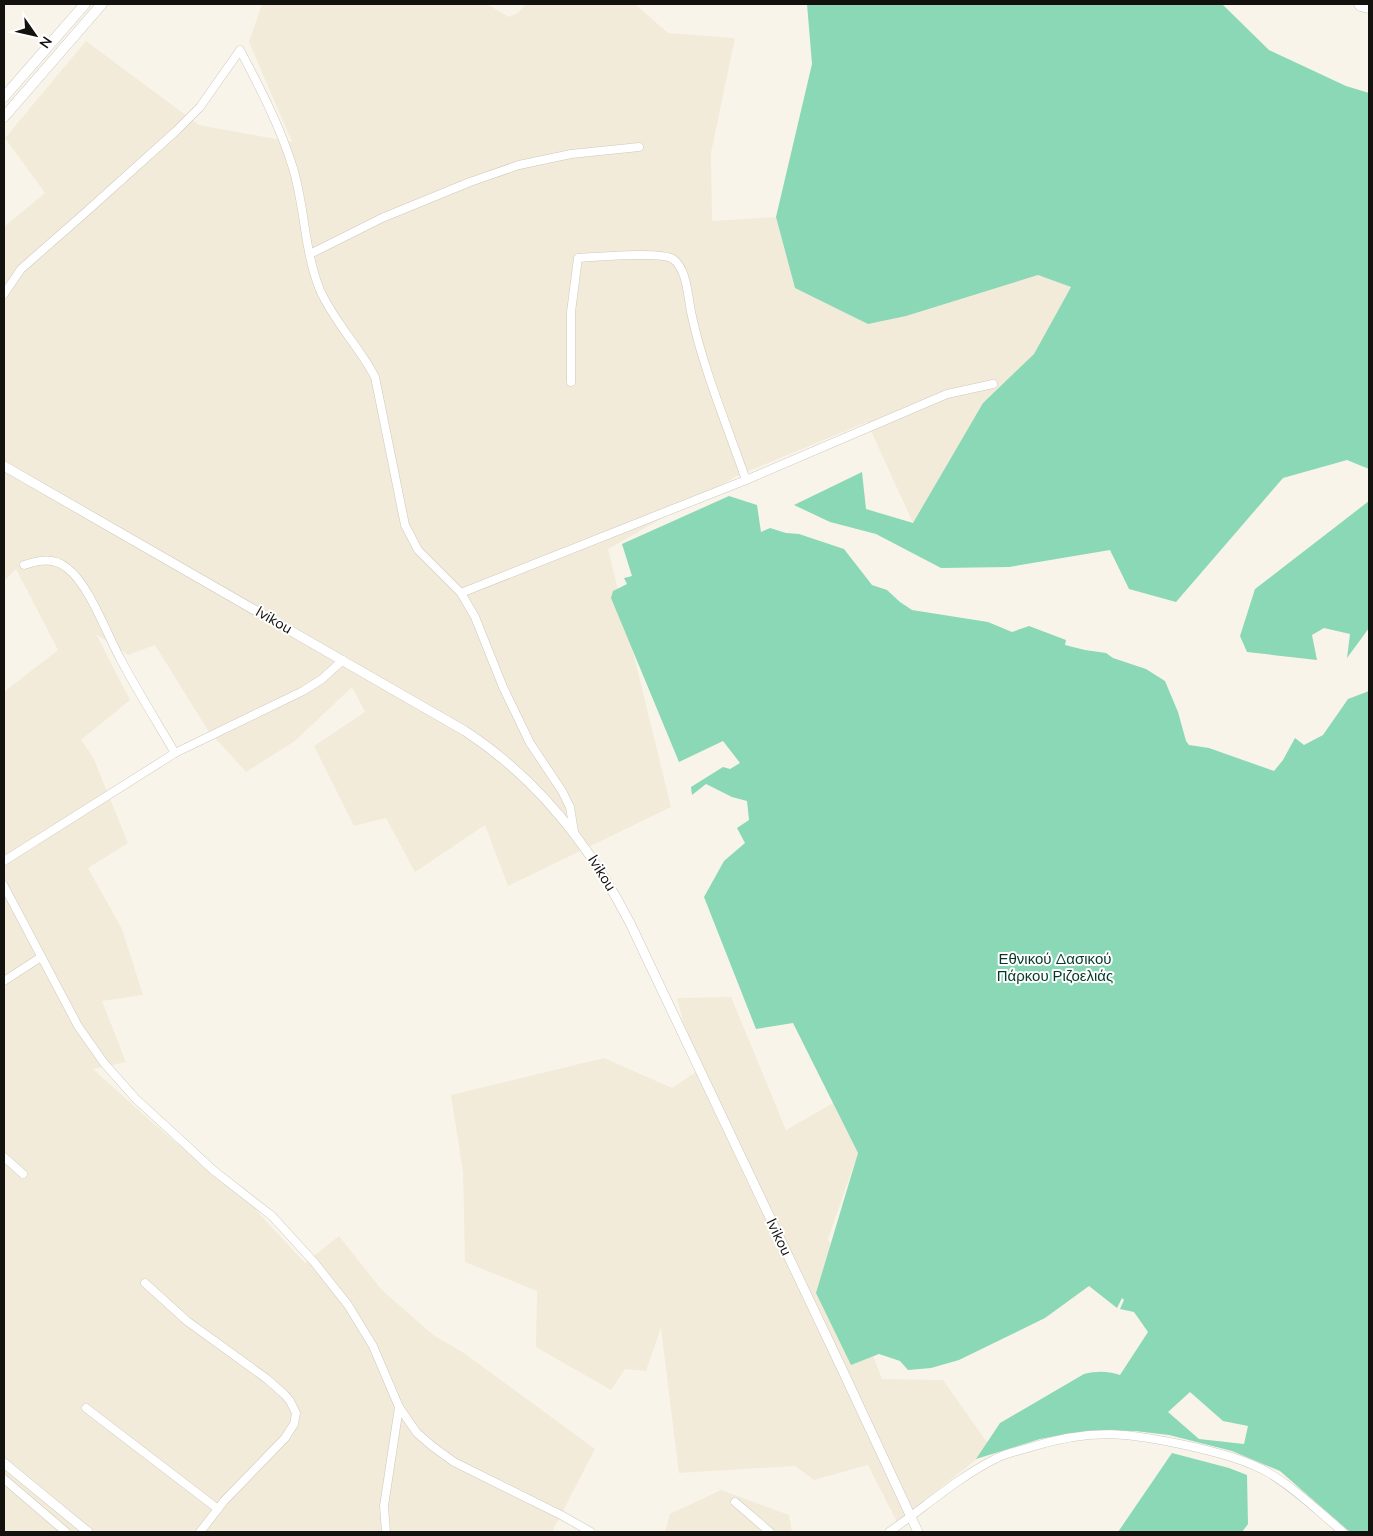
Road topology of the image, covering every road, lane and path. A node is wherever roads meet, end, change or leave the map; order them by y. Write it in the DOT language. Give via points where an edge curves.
graph roads {
  1 [pos="85,4"];
  2 [pos="102,4"];
  3 [pos="1362,4"];
  4 [pos="1369,6"];
  5 [pos="4,97"];
  6 [pos="4,118"];
  7 [pos="639,147"];
  8 [pos="310,254"];
  9 [pos="4,294"];
  10 [pos="571,382"];
  11 [pos="993,384"];
  12 [pos="4,466"];
  13 [pos="746,480"];
  14 [pos="24,565"];
  15 [pos="461,593"];
  16 [pos="343,660"];
  17 [pos="175,753"];
  18 [pos="574,832"];
  19 [pos="4,861"];
  20 [pos="4,886"];
  21 [pos="41,957"];
  22 [pos="4,981"];
  23 [pos="4,1156"];
  24 [pos="23,1174"];
  25 [pos="145,1283"];
  26 [pos="399,1407"];
  27 [pos="86,1408"];
  28 [pos="4,1463"];
  29 [pos="4,1479"];
  30 [pos="735,1502"];
  31 [pos="218,1508"];
  32 [pos="911,1517"];
  33 [pos="66,1532"];
  34 [pos="88,1532"];
  35 [pos="200,1532"];
  36 [pos="386,1532"];
  37 [pos="591,1532"];
  38 [pos="770,1532"];
  39 [pos="889,1532"];
  40 [pos="918,1532"];
  41 [pos="1343,1532"];
  1 -- 5 [label="main road"];
  2 -- 6 [label="main road"];
  3 -- 4 [label="highway"];
  7 -- 8 [label="street" via="571,154 519,164 382,218"];
  8 -- 9 [label="street" via="293,169 281,133 240,50 200,107 21,269"];
  8 -- 15 [label="street" via="320,290 336,320 375,377 405,525 418,550"];
  10 -- 13 [label="street" via="571,312 578,258 659,255 672,258 686,281 697,339"];
  11 -- 13 [label="street" via="947,394"];
  12 -- 16 [label="street, Ivikou"];
  13 -- 15 [label="street"];
  14 -- 17 [label="street" via="52,561 67,567 78,579 120,660"];
  15 -- 18 [label="street" via="475,617 530,743 570,807"];
  16 -- 17 [label="street" via="303,691"];
  16 -- 18 [label="street, Ivikou" via="480,740 518,772"];
  17 -- 19 [label="street"];
  18 -- 32 [label="street, Ivikou" via="630,923"];
  20 -- 21 [label="street"];
  21 -- 22 [label="street"];
  21 -- 26 [label="street" via="78,1026 110,1070 136,1099 195,1153 272,1216 314,1262 348,1305 373,1346"];
  23 -- 24 [label="street"];
  25 -- 31 [label="street" via="187,1321 285,1394 296,1413 294,1424 285,1438"];
  26 -- 36 [label="street" via="384,1506"];
  26 -- 37 [label="street" via="418,1433 454,1462"];
  27 -- 31 [label="street"];
  28 -- 34 [label="street"];
  29 -- 33 [label="street"];
  30 -- 38 [label="street"];
  31 -- 35 [label="street"];
  32 -- 39 [label="street"];
  32 -- 40 [label="street, Ivikou"];
  32 -- 41 [label="street" via="970,1473 997,1458 1054,1440 1087,1434 1120,1434 1147,1436 1250,1464 1290,1488"];
}
